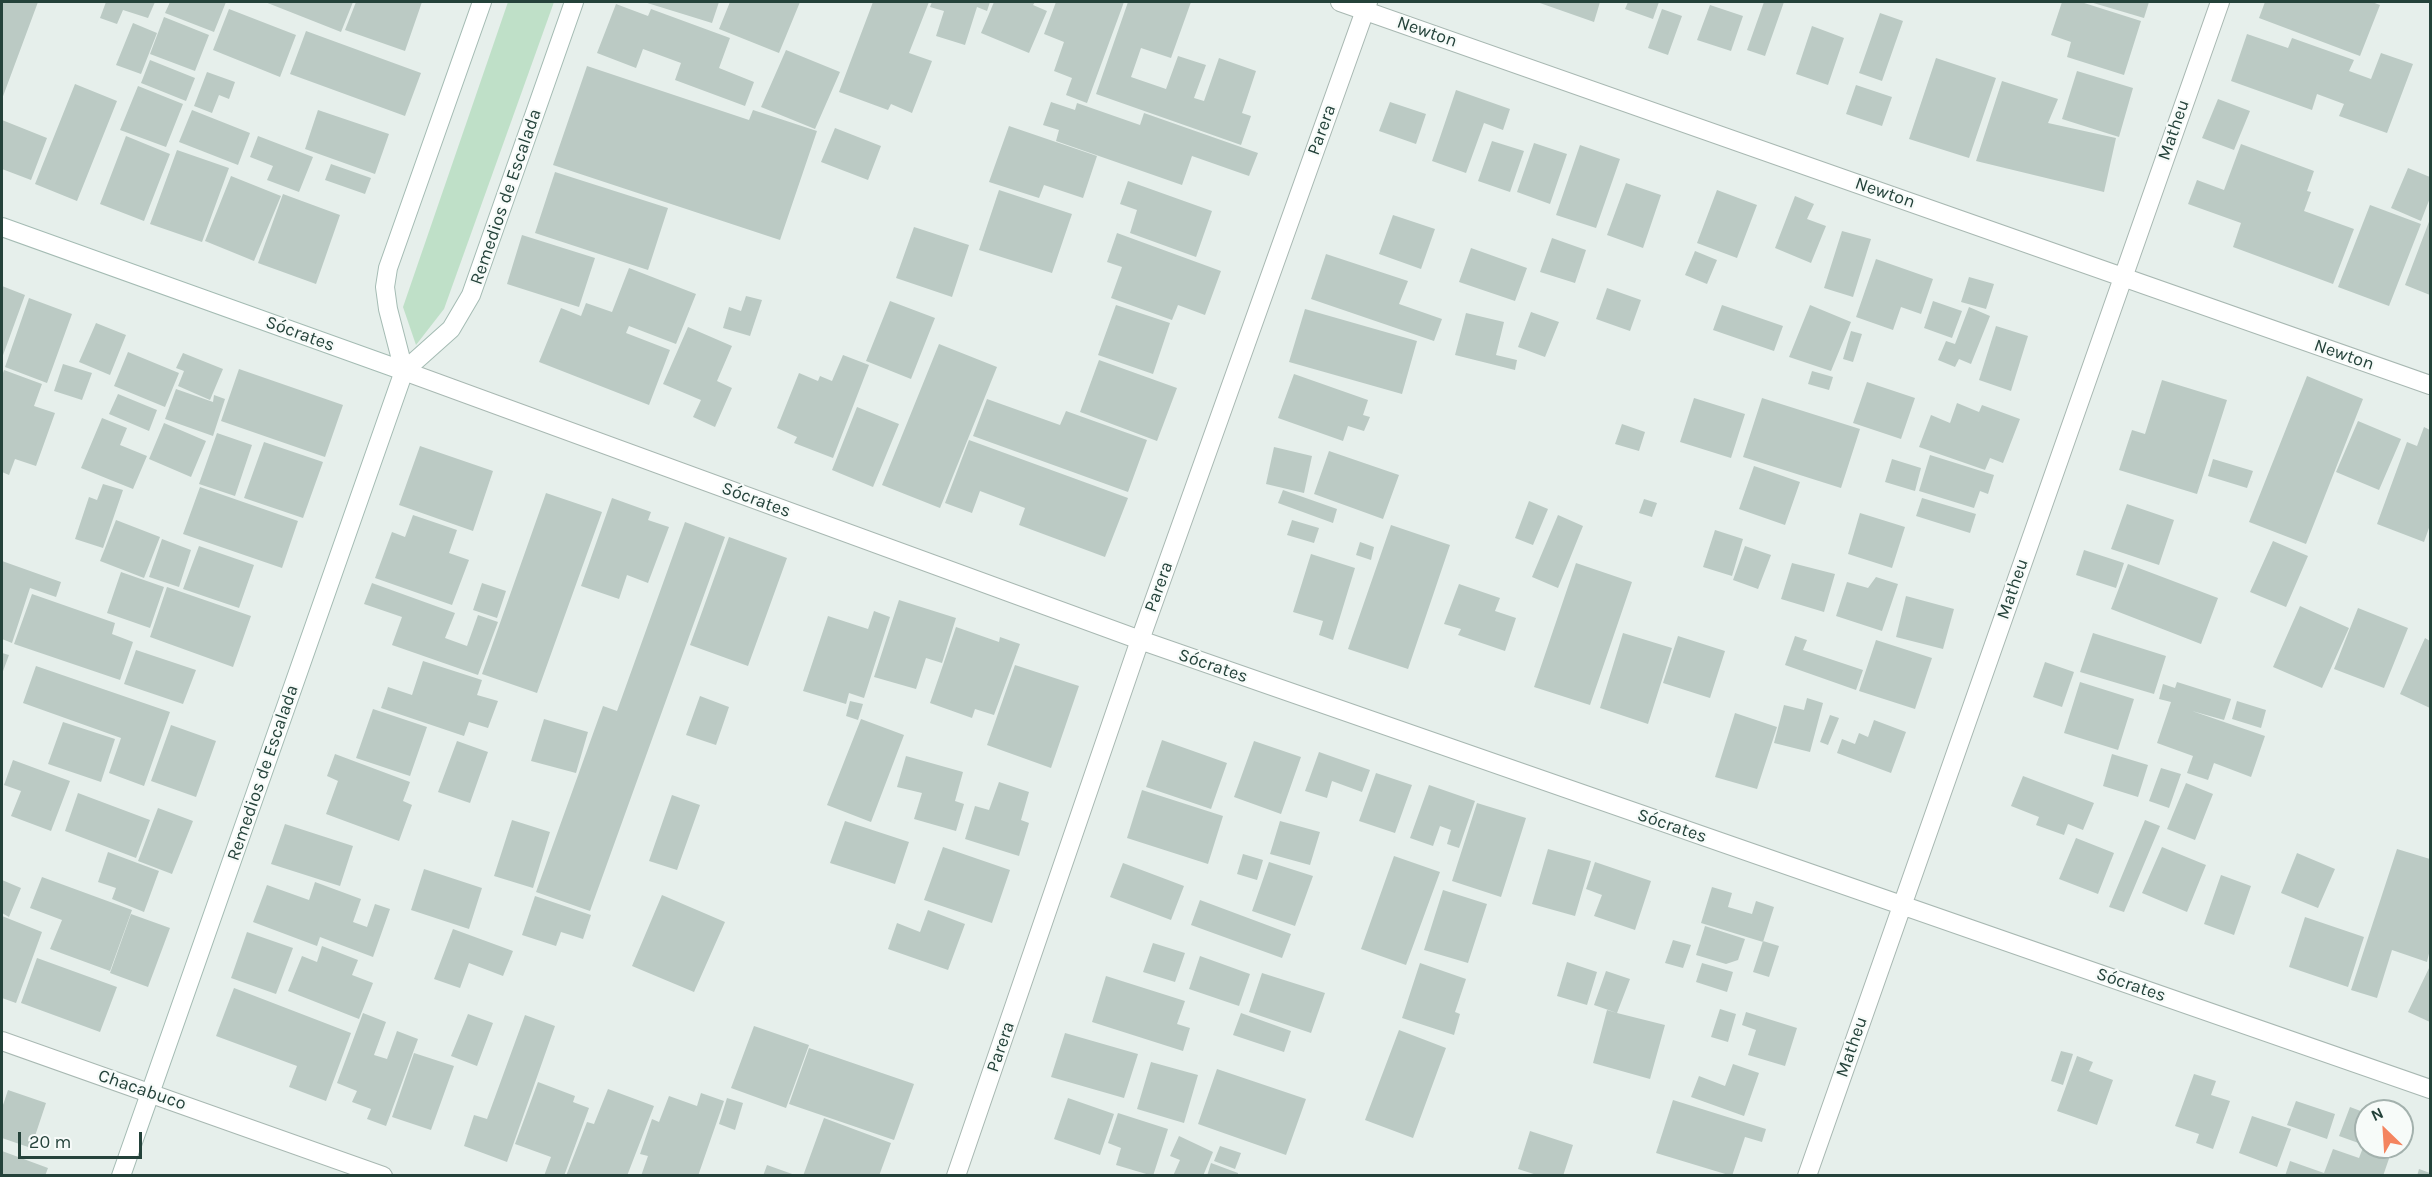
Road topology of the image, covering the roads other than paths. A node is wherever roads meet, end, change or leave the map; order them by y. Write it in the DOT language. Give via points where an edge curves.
graph roads {
  1 [pos="482,2"];
  2 [pos="574,2"];
  3 [pos="1340,2"];
  4 [pos="2220,2"];
  5 [pos="1366,6"];
  6 [pos="2,227"];
  7 [pos="2123,277"];
  8 [pos="404,371"];
  9 [pos="2430,385"];
  10 [pos="1140,640"];
  11 [pos="1902,906"];
  12 [pos="2,1041"];
  13 [pos="2430,1089"];
  14 [pos="150,1093"];
  15 [pos="121,1176"];
  16 [pos="383,1176"];
  17 [pos="956,1176"];
  18 [pos="1807,1176"];
  1 -- 8 [label="street" via="388,268 388,309"];
  2 -- 8 [label="street, Remedios de Escalada" via="471,295 451,329"];
  3 -- 5 [label="street, Newton"];
  4 -- 7 [label="street, Matheu"];
  5 -- 7 [label="street, Newton"];
  5 -- 10 [label="street, Parera"];
  6 -- 8 [label="street, Sócrates"];
  7 -- 9 [label="street, Newton"];
  7 -- 11 [label="street, Matheu"];
  8 -- 10 [label="street, Sócrates"];
  8 -- 14 [label="street, Remedios de Escalada"];
  10 -- 11 [label="street, Sócrates"];
  10 -- 17 [label="street, Parera"];
  11 -- 13 [label="street, Sócrates"];
  11 -- 18 [label="street, Matheu"];
  12 -- 14 [label="street, Chacabuco"];
  14 -- 15 [label="street, Remedios de Escalada"];
  14 -- 16 [label="street, Chacabuco"];
}
